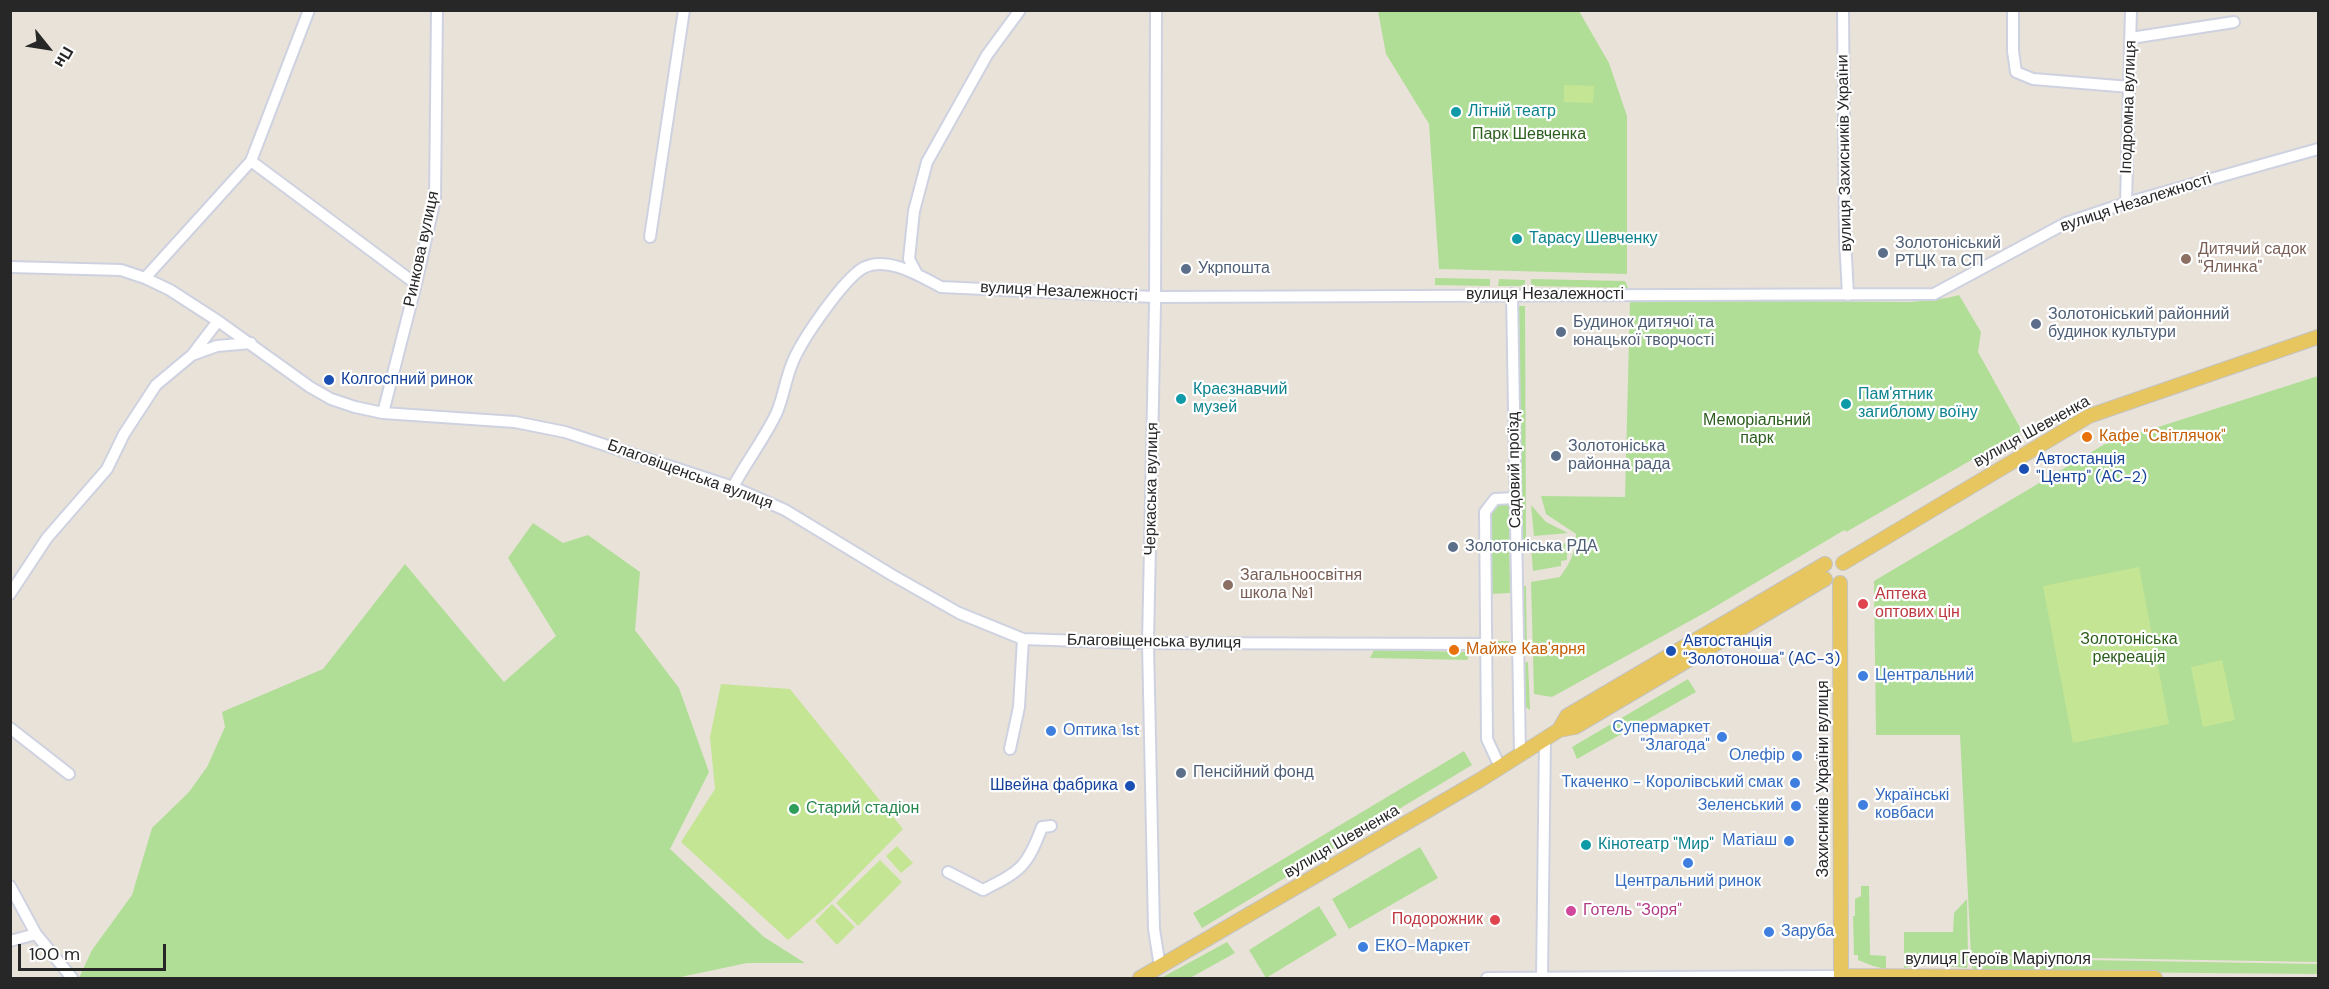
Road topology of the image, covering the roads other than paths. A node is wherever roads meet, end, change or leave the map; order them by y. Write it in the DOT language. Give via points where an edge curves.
graph roads {
  1 [pos="309,10"];
  2 [pos="436,10"];
  3 [pos="684,10"];
  4 [pos="1020,10"];
  5 [pos="1156,10"];
  6 [pos="1843,10"];
  7 [pos="2013,10"];
  8 [pos="2131,10"];
  9 [pos="2234,22"];
  10 [pos="2131,38"];
  11 [pos="2130,87"];
  12 [pos="2319,149"];
  13 [pos="251,161"];
  14 [pos="2126,203"];
  15 [pos="650,237"];
  16 [pos="10,267"];
  17 [pos="917,274"];
  18 [pos="145,278"];
  19 [pos="416,284"];
  20 [pos="1512,294"];
  21 [pos="1848,295"];
  22 [pos="1154,297"];
  23 [pos="218,321"];
  24 [pos="2319,337"];
  25 [pos="251,343"];
  26 [pos="192,355"];
  27 [pos="383,413"];
  28 [pos="733,487"];
  29 [pos="1515,498"];
  30 [pos="1843,563"];
  31 [pos="1825,564"];
  32 [pos="1825,579"];
  33 [pos="1840,583"];
  34 [pos="10,594"];
  35 [pos="1023,639"];
  36 [pos="1148,643"];
  37 [pos="1486,644"];
  38 [pos="10,728"];
  39 [pos="1559,730"];
  40 [pos="1545,739"];
  41 [pos="1010,749"];
  42 [pos="1520,754"];
  43 [pos="1500,767"];
  44 [pos="69,774"];
  45 [pos="1051,826"];
  46 [pos="948,872"];
  47 [pos="10,886"];
  48 [pos="36,934"];
  49 [pos="10,941"];
  50 [pos="1160,967"];
  51 [pos="1542,977"];
  52 [pos="1841,977"];
  53 [pos="72,978"];
  54 [pos="1140,978"];
  55 [pos="1487,978"];
  56 [pos="2130,978"];
  57 [pos="2155,978"];
  1 -- 13 [label="street"];
  2 -- 19 [label="street, Ринкова вулиця" via="435,199"];
  3 -- 15 [label="street"];
  4 -- 17 [label="street" via="987,55 927,162 914,211 909,259"];
  5 -- 22 [label="street, Черкаська вулиця"];
  6 -- 21 [label="street, вулиця Захисників України"];
  7 -- 11 [label="street" via="2016,72 2033,79"];
  8 -- 10 [label="street, Іподромна вулиця"];
  9 -- 10 [label="street"];
  10 -- 11 [label="street, Іподромна вулиця"];
  11 -- 14 [label="street, Іподромна вулиця"];
  12 -- 14 [label="street, вулиця Незалежності"];
  13 -- 18 [label="street"];
  13 -- 19 [label="street"];
  14 -- 21 [label="street, вулиця Незалежності" via="2066,223 1934,294"];
  16 -- 18 [label="street, Благовіщенська вулиця" via="121,270"];
  17 -- 22 [label="street, вулиця Незалежності" via="940,287"];
  17 -- 28 [label="street, вулиця Незалежності" via="883,264 864,268 848,282 794,360 777,412"];
  18 -- 23 [label="street, Благовіщенська вулиця"];
  19 -- 27 [label="street, Ринкова вулиця"];
  20 -- 21 [label="street, вулиця Незалежності"];
  20 -- 22 [label="street, вулиця Незалежності"];
  20 -- 29 [label="street, Садовий проїзд"];
  22 -- 36 [label="street, Черкаська вулиця"];
  23 -- 25 [label="street, Благовіщенська вулиця"];
  23 -- 26 [label="street"];
  24 -- 30 [label="main road, вулиця Шевченка" via="2090,416"];
  25 -- 26 [label="street" via="217,346"];
  25 -- 27 [label="street, Благовіщенська вулиця" via="331,399"];
  26 -- 34 [label="street" via="156,385 107,469 47,538"];
  27 -- 28 [label="street, Благовіщенська вулиця" via="515,422 565,432"];
  28 -- 35 [label="street, Благовіщенська вулиця" via="784,510 963,615"];
  29 -- 37 [label="street" via="1495,499 1485,512"];
  29 -- 42 [label="street, Садовий проїзд"];
  30 -- 31 [label="main road" via="1836,560"];
  30 -- 33 [label="main road" via="1847,573"];
  31 -- 32 [label="main road"];
  31 -- 39 [label="main road, вулиця Шевченка" via="1567,716"];
  32 -- 33 [label="main road" via="1832,584"];
  32 -- 39 [label="main road, вулиця Шевченка" via="1575,727"];
  33 -- 52 [label="main road, Захисників України вулиця"];
  35 -- 36 [label="street, Благовіщенська вулиця"];
  35 -- 41 [label="street" via="1019,707"];
  36 -- 37 [label="street, Благовіщенська вулиця"];
  36 -- 50 [label="street, Черкаська вулиця" via="1154,929"];
  37 -- 43 [label="street" via="1487,739"];
  38 -- 44 [label="street"];
  39 -- 40 [label="main road, вулиця Шевченка"];
  40 -- 42 [label="main road, вулиця Шевченка"];
  40 -- 51 [label="street"];
  42 -- 43 [label="main road, вулиця Шевченка"];
  43 -- 50 [label="main road, вулиця Шевченка"];
  45 -- 46 [label="street" via="1042,827 1032,853 1014,874 983,890"];
  47 -- 48 [label="street"];
  48 -- 49 [label="street"];
  48 -- 53 [label="street"];
  50 -- 54 [label="main road, вулиця Шевченка"];
  51 -- 52 [label="street"];
  51 -- 55 [label="street"];
  52 -- 56 [label="main road, вулиця Героїв Маріуполя"];
  56 -- 57 [label="main road, вулиця Героїв Маріуполя"];
}
